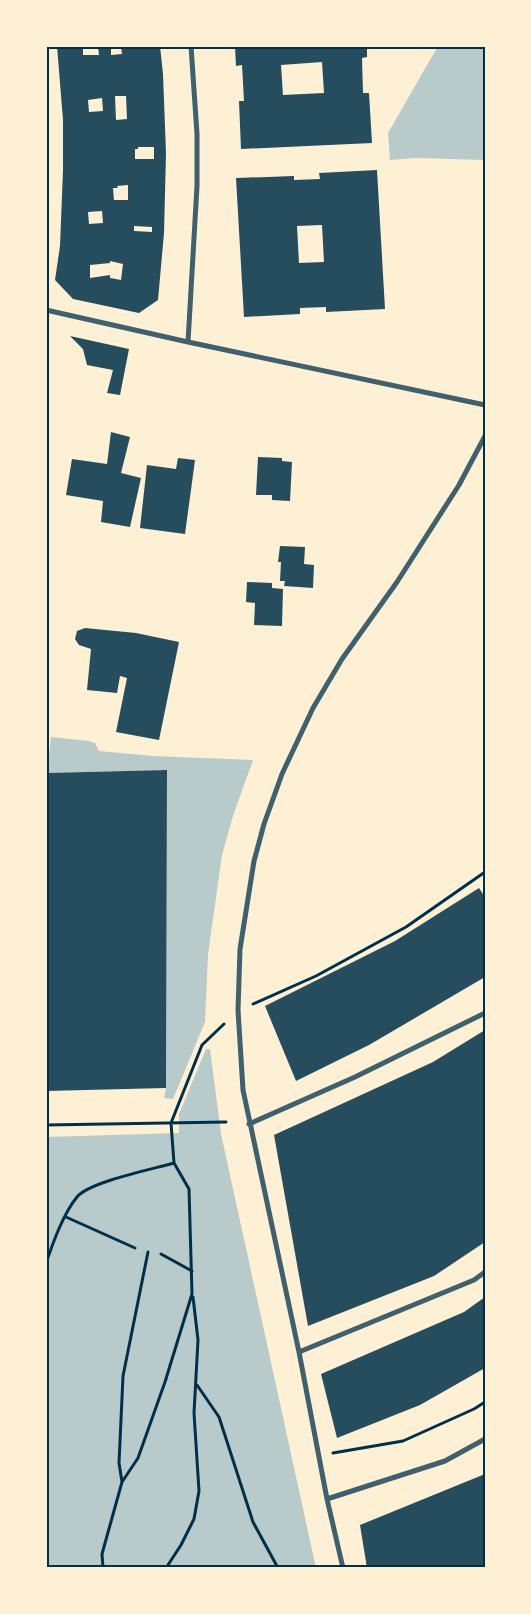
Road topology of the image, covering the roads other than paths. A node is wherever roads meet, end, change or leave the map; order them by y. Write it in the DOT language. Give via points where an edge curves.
graph roads {
  1 [pos="191,46"];
  2 [pos="46,310"];
  3 [pos="188,342"];
  4 [pos="485,405"];
  5 [pos="485,436"];
  6 [pos="485,1013"];
  7 [pos="249,1124"];
  8 [pos="485,1272"];
  9 [pos="299,1352"];
  10 [pos="485,1439"];
  11 [pos="327,1499"];
  12 [pos="342,1568"];
  1 -- 3 [label="street" via="197,186"];
  2 -- 3 [label="street"];
  3 -- 4 [label="street"];
  5 -- 7 [label="street" via="459,485 342,659 313,708 282,774 264,824 254,861 240,949 238,1010 243,1090"];
  6 -- 7 [label="street" via="355,1077"];
  7 -- 9 [label="street"];
  8 -- 9 [label="street" via="474,1280"];
  9 -- 11 [label="street"];
  10 -- 11 [label="street" via="445,1460"];
  11 -- 12 [label="street"];
}
